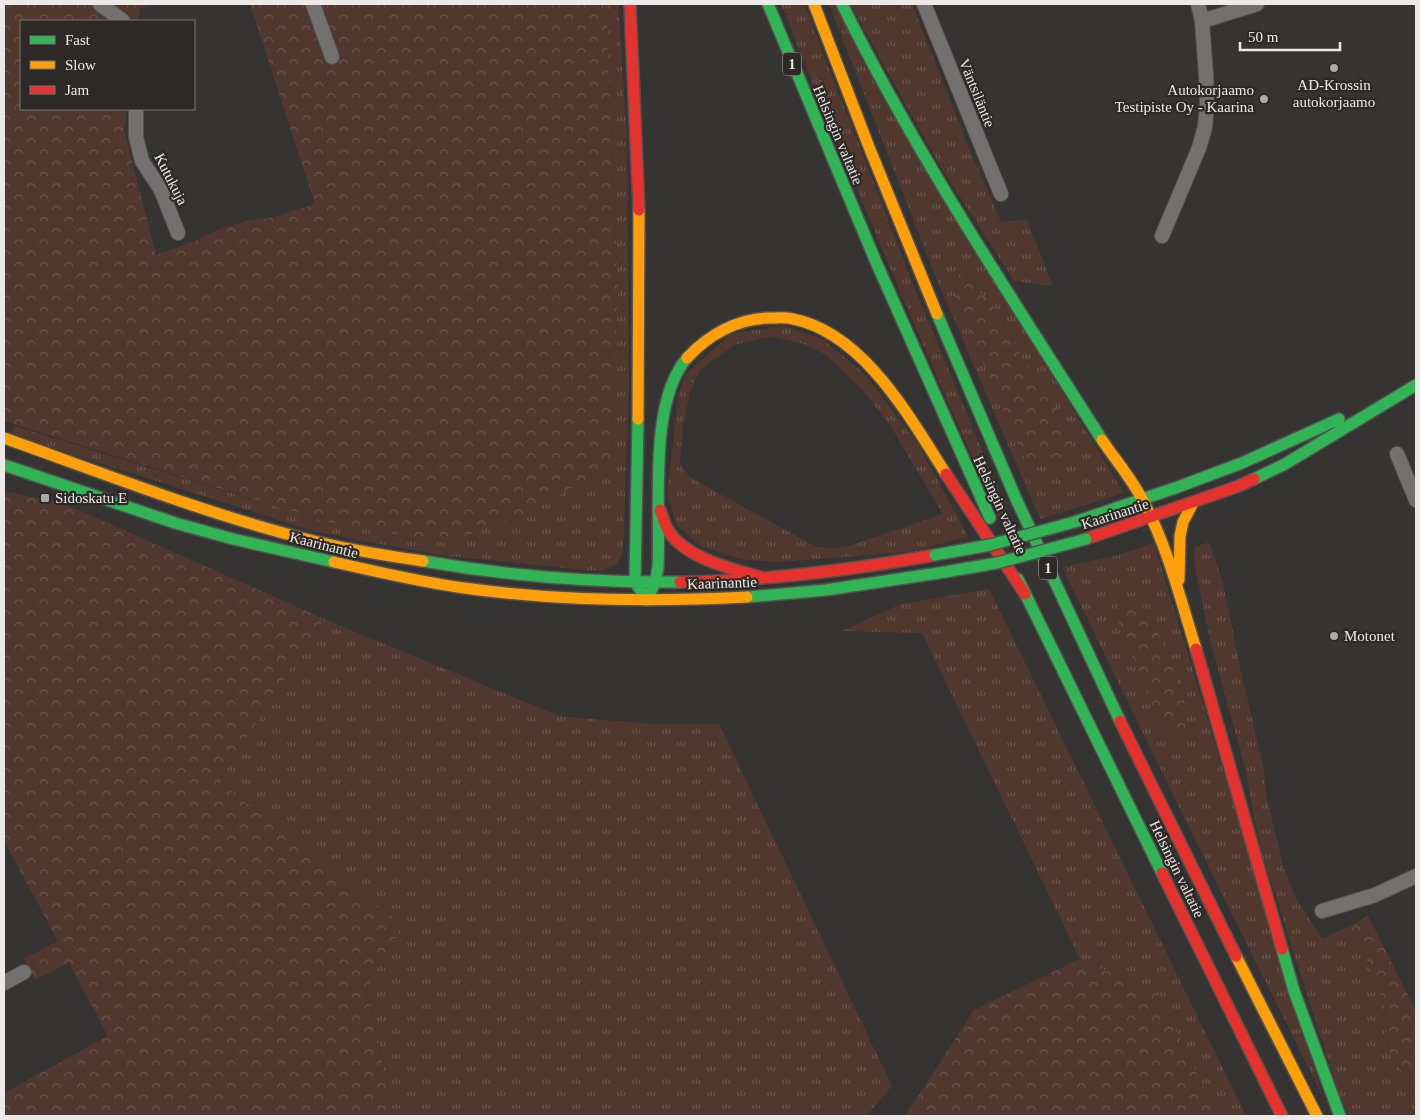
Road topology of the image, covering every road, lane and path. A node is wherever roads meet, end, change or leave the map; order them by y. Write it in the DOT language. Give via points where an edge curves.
graph roads {
  1 [pos="100,4"];
  2 [pos="313,4"];
  3 [pos="630,4"];
  4 [pos="768,4"];
  5 [pos="814,4"];
  6 [pos="842,4"];
  7 [pos="1198,4"];
  8 [pos="1257,4"];
  9 [pos="928,5"];
  10 [pos="122,20"];
  11 [pos="1202,21"];
  12 [pos="332,56"];
  13 [pos="136,110"];
  14 [pos="1001,194"];
  15 [pos="178,233"];
  16 [pos="1162,236"];
  17 [pos="1416,384"];
  18 [pos="4,438"];
  19 [pos="1397,454"];
  20 [pos="4,465"];
  21 [pos="1142,499"];
  22 [pos="1416,500"];
  23 [pos="1193,503"];
  24 [pos="660,510"];
  25 [pos="1150,518"];
  26 [pos="760,577"];
  27 [pos="635,582"];
  28 [pos="656,582"];
  29 [pos="1179,593"];
  30 [pos="1025,594"];
  31 [pos="646,600"];
  32 [pos="1416,876"];
  33 [pos="1322,911"];
  34 [pos="24,972"];
  35 [pos="4,983"];
  36 [pos="1282,1116"];
  37 [pos="1317,1116"];
  38 [pos="1340,1116"];
  1 -- 10 [label="street"];
  2 -- 12 [label="street"];
  3 -- 27 [label="main road" via="639,185"];
  4 -- 30 [label="main road, Helsingin valtatie / 1" via="877,266"];
  5 -- 37 [label="main road, Helsingin valtatie / 1" via="911,253 1046,562 1135,751"];
  6 -- 21 [label="main road" via="923,154"];
  7 -- 11 [label="street"];
  8 -- 11 [label="street"];
  9 -- 14 [label="street, Väntsiläntie"];
  11 -- 16 [label="street" via="1205,127"];
  13 -- 15 [label="street, Kutukuja" via="136,138 142,161 160,190"];
  17 -- 21 [label="main road, Kaarinantie" via="1242,463"];
  17 -- 23 [label="main road, Kaarinantie" via="1285,464"];
  18 -- 27 [label="main road, Kaarinantie" via="172,498 304,538 369,553 550,579"];
  19 -- 22 [label="street"];
  20 -- 31 [label="main road, Kaarinantie" via="233,539 367,570 464,588"];
  21 -- 25 [label="main road"];
  21 -- 26 [label="main road, Kaarinantie, bridge" via="1078,521 990,545 887,564"];
  23 -- 25 [label="main road, Kaarinantie"];
  23 -- 29 [label="main road" via="1180,536"];
  24 -- 26 [label="main road" via="669,532 694,553"];
  24 -- 28 [label="main road"];
  24 -- 30 [label="main road" via="664,413 676,374 686,359 708,339 736,324 768,317 787,317 820,328 850,347 893,393"];
  25 -- 29 [label="main road"];
  25 -- 31 [label="main road, Kaarinantie, bridge" via="997,563 892,582 745,598"];
  26 -- 28 [label="main road, Kaarinantie"];
  27 -- 28 [label="main road, Kaarinantie"];
  27 -- 31 [label="main road"];
  28 -- 31 [label="main road"];
  29 -- 38 [label="main road" via="1294,991"];
  30 -- 36 [label="main road, Helsingin valtatie / 1"];
  32 -- 33 [label="street" via="1375,895"];
  34 -- 35 [label="street"];
}
